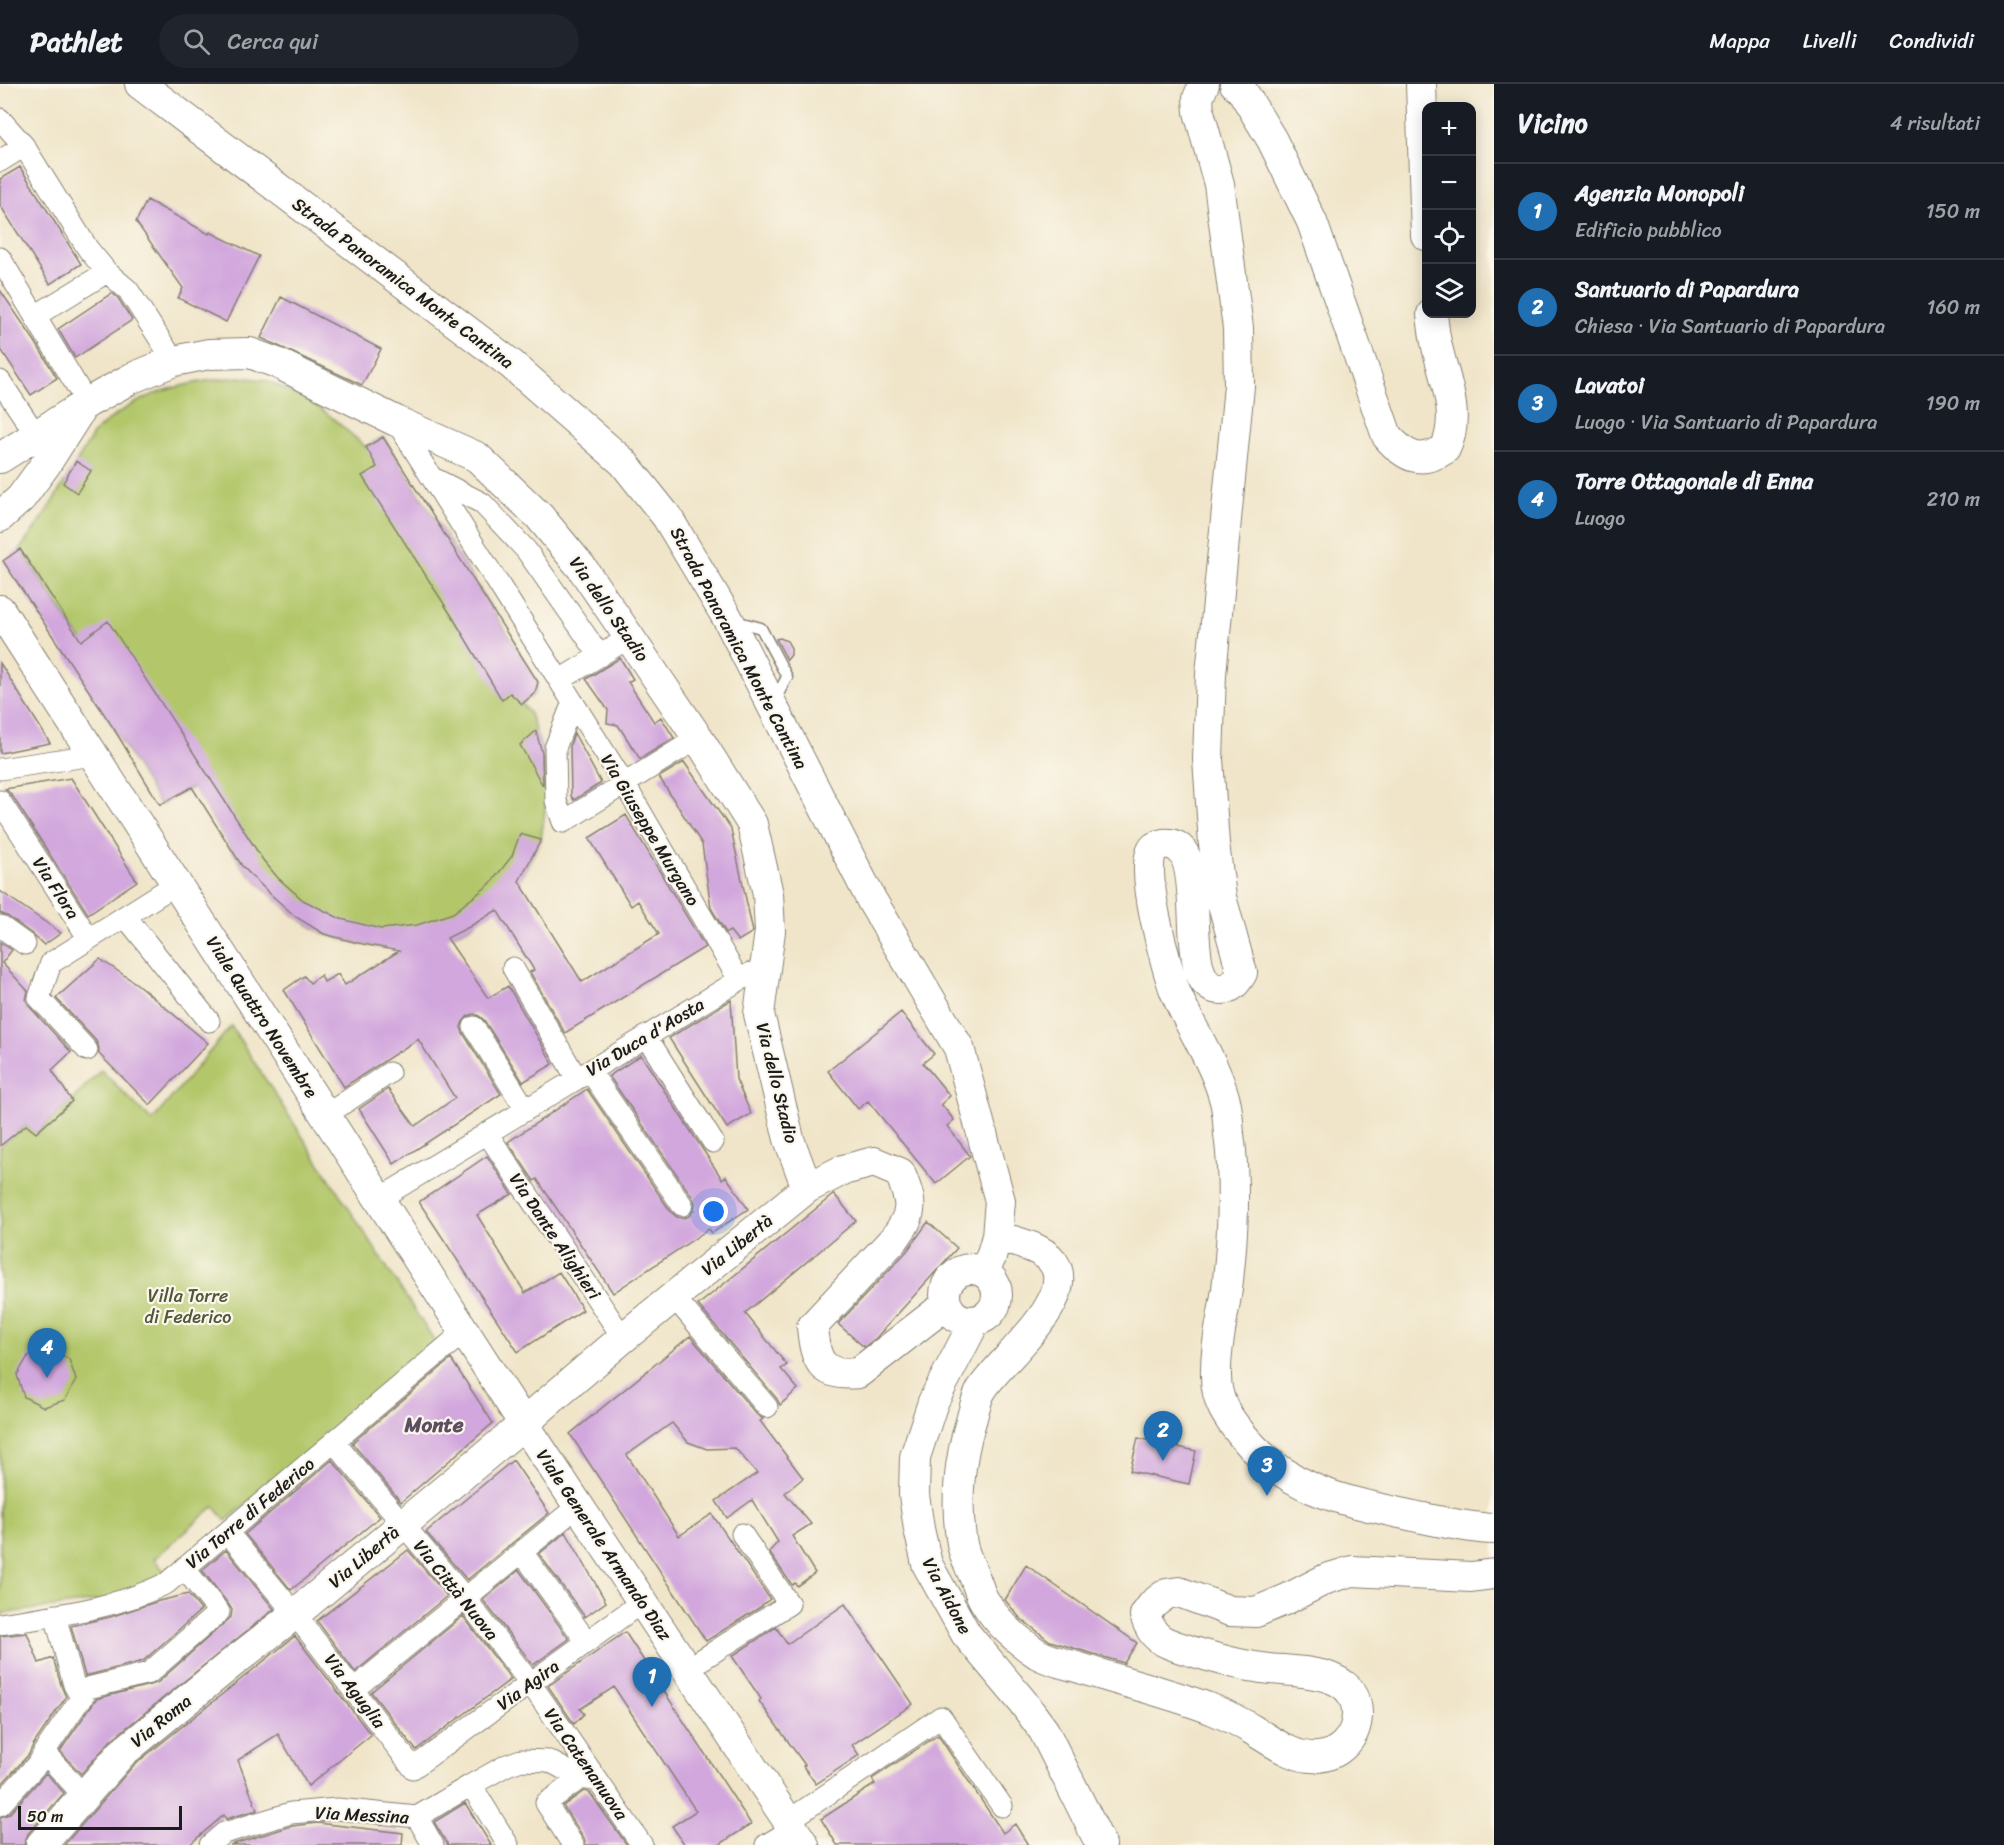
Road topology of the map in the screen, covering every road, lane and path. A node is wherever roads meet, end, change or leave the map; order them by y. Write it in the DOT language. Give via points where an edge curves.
graph roads {
  1 [pos="140,84"];
  2 [pos="1203,84"];
  3 [pos="1235,84"];
  4 [pos="1421,84"];
  5 [pos="0,119"];
  6 [pos="24,147"];
  7 [pos="0,161"];
  8 [pos="1425,210"];
  9 [pos="0,258"];
  10 [pos="107,272"];
  11 [pos="35,316"];
  12 [pos="1433,318"];
  13 [pos="174,361"];
  14 [pos="0,381"];
  15 [pos="85,405"];
  16 [pos="396,421"];
  17 [pos="36,435"];
  18 [pos="0,458"];
  19 [pos="432,478"];
  20 [pos="0,517"];
  21 [pos="1,613"];
  22 [pos="630,637"];
  23 [pos="600,656"];
  24 [pos="560,680"];
  25 [pos="573,702"];
  26 [pos="698,738"];
  27 [pos="93,755"];
  28 [pos="0,769"];
  29 [pos="625,785"];
  30 [pos="0,801"];
  31 [pos="176,884"];
  32 [pos="125,916"];
  33 [pos="0,926"];
  34 [pos="89,939"];
  35 [pos="25,944"];
  36 [pos="764,965"];
  37 [pos="513,969"];
  38 [pos="739,980"];
  39 [pos="210,1021"];
  40 [pos="474,1027"];
  41 [pos="646,1036"];
  42 [pos="87,1050"];
  43 [pos="389,1073"];
  44 [pos="583,1075"];
  45 [pos="526,1110"];
  46 [pos="326,1115"];
  47 [pos="487,1133"];
  48 [pos="713,1142"];
  49 [pos="807,1188"];
  50 [pos="379,1199"];
  51 [pos="682,1205"];
  52 [pos="997,1236"];
  53 [pos="983,1272"];
  54 [pos="674,1297"];
  55 [pos="947,1304"];
  56 [pos="975,1321"];
  57 [pos="465,1331"];
  58 [pos="623,1338"];
  59 [pos="767,1407"];
  60 [pos="524,1424"];
  61 [pos="334,1442"];
  62 [pos="578,1506"];
  63 [pos="403,1525"];
  64 [pos="1494,1529"];
  65 [pos="228,1533"];
  66 [pos="742,1534"];
  67 [pos="522,1552"];
  68 [pos="184,1568"];
  69 [pos="1494,1574"];
  70 [pos="465,1598"];
  71 [pos="642,1602"];
  72 [pos="296,1614"];
  73 [pos="55,1615"];
  74 [pos="0,1624"];
  75 [pos="587,1642"];
  76 [pos="687,1669"];
  77 [pos="531,1684"];
  78 [pos="354,1689"];
  79 [pos="82,1699"];
  80 [pos="44,1752"];
  81 [pos="413,1768"];
  82 [pos="590,1780"];
  83 [pos="471,1785"];
  84 [pos="84,1796"];
  85 [pos="0,1805"];
  86 [pos="1002,1806"];
  87 [pos="417,1817"];
  88 [pos="795,1832"];
  89 [pos="41,1845"];
  90 [pos="210,1845"];
  91 [pos="433,1845"];
  92 [pos="508,1845"];
  93 [pos="573,1845"];
  94 [pos="642,1845"];
  95 [pos="766,1845"];
  96 [pos="1101,1845"];
  1 -- 52 [label="street, Strada Panoramica Monte Cantina" via="511,364 623,462 667,517 728,619 872,901 959,1048 1000,1201"];
  2 -- 64 [label="street" via="1199,112 1219,184 1238,328 1239,386 1211,674 1208,759 1221,897 1242,973 1234,985 1213,988 1198,966 1191,869 1183,853 1175,845 1165,843 1149,852 1147,864 1162,948 1174,989 1214,1069 1227,1113 1234,1168 1234,1223 1217,1353 1219,1395 1225,1416 1255,1451 1282,1474 1320,1493 1354,1504"];
  3 -- 12 [label="street" via="1272,140 1312,222 1387,436 1398,448 1426,458 1445,449 1452,429 1449,391"];
  4 -- 8 [label="street"];
  5 -- 6 [label="street"];
  6 -- 7 [label="street"];
  6 -- 10 [label="street" via="88,249"];
  9 -- 11 [label="street"];
  10 -- 11 [label="street"];
  10 -- 13 [label="street" via="128,290"];
  11 -- 15 [label="street"];
  13 -- 15 [label="street, Via dello Stadio" via="132,378"];
  13 -- 16 [label="street, Via dello Stadio" via="209,354 250,353"];
  14 -- 17 [label="street"];
  15 -- 17 [label="street, Via dello Stadio"];
  15 -- 20 [label="street" via="21,498"];
  16 -- 19 [label="street, Via Giuseppe Murgano"];
  16 -- 22 [label="street, Via dello Stadio" via="477,457 554,533"];
  17 -- 18 [label="street, Via dello Stadio"];
  19 -- 23 [label="street" via="482,503 526,550"];
  19 -- 24 [label="street, Via Giuseppe Murgano"];
  21 -- 27 [label="street, Viale Quattro Novembre"];
  22 -- 23 [label="street"];
  22 -- 26 [label="street, Via dello Stadio"];
  23 -- 24 [label="street"];
  24 -- 25 [label="street, Via Giuseppe Murgano"];
  25 -- 29 [label="street, Via Giuseppe Murgano"];
  25 -- 29 [label="street" via="555,748 556,801 563,822"];
  26 -- 29 [label="street"];
  26 -- 36 [label="street, Via dello Stadio" via="752,824 768,894 770,931"];
  27 -- 28 [label="street"];
  27 -- 31 [label="street, Viale Quattro Novembre"];
  29 -- 38 [label="street, Via Giuseppe Murgano"];
  30 -- 34 [label="street, Via Flora"];
  31 -- 32 [label="street, Via Flora"];
  31 -- 46 [label="street, Viale Quattro Novembre"];
  32 -- 34 [label="street, Via Flora"];
  32 -- 39 [label="street"];
  33 -- 35 [label="street"];
  34 -- 42 [label="street" via="51,963 39,998"];
  36 -- 38 [label="street, Via Duca d'Aosta"];
  36 -- 49 [label="street, Via dello Stadio" via="759,1014 789,1139"];
  37 -- 44 [label="street"];
  38 -- 41 [label="street, Via Duca d'Aosta"];
  40 -- 45 [label="street"];
  41 -- 44 [label="street, Via Duca d'Aosta"];
  41 -- 48 [label="street"];
  43 -- 46 [label="street"];
  44 -- 45 [label="street, Via Duca d'Aosta"];
  44 -- 51 [label="street"];
  45 -- 47 [label="street, Via Duca d'Aosta"];
  46 -- 50 [label="street, Viale Quattro Novembre"];
  47 -- 50 [label="street, Via Duca d'Aosta"];
  47 -- 58 [label="street, Via Dante Alighieri"];
  49 -- 54 [label="street, Via Libertà"];
  49 -- 55 [label="street, Via Libertà" via="843,1170 874,1162 900,1173 910,1197 906,1223 894,1239 812,1327 814,1347 824,1368 840,1375 858,1373"];
  50 -- 57 [label="street, Viale Quattro Novembre"];
  52 -- 53 [label="street, Strada Panoramica Monte Cantina"];
  52 -- 69 [label="street" via="1042,1252 1055,1267 1058,1284 1053,1301 1028,1336 981,1390 964,1445 958,1506 963,1547 985,1603 1009,1632 1040,1655 1185,1699 1248,1726 1301,1756 1328,1755 1351,1738 1356,1724 1357,1709 1351,1692 1337,1680 1220,1660 1161,1641 1149,1628 1145,1615 1166,1594 1179,1592 1230,1611 1256,1612 1352,1571 1471,1577"];
  53 -- 55 [label="street" via="968,1269 954,1275 946,1288"];
  53 -- 56 [label="street" via="994,1283 997,1299 990,1314"];
  54 -- 58 [label="street, Via Libertà"];
  54 -- 59 [label="street"];
  55 -- 56 [label="street" via="955,1315"];
  56 -- 96 [label="street, Via Aidone" via="933,1402 915,1457 914,1495 927,1564 966,1634 1044,1731"];
  57 -- 60 [label="street, Viale Quattro Novembre"];
  57 -- 61 [label="street, Via Torre di Federico"];
  58 -- 60 [label="street, Via Libertà"];
  60 -- 62 [label="street, Viale Generale Armando Diaz"];
  60 -- 63 [label="street, Via Libertà"];
  61 -- 63 [label="street, Via Città Nuova"];
  61 -- 65 [label="street, Via Torre di Federico"];
  62 -- 67 [label="street"];
  62 -- 71 [label="street, Viale Generale Armando Diaz"];
  63 -- 70 [label="street, Via Città Nuova"];
  63 -- 72 [label="street, Via Libertà"];
  65 -- 68 [label="street, Via Torre di Federico"];
  65 -- 72 [label="street, Via Aguglia"];
  66 -- 76 [label="street" via="789,1604"];
  67 -- 70 [label="street"];
  67 -- 75 [label="street"];
  68 -- 73 [label="street, Via Torre di Federico" via="144,1595"];
  68 -- 79 [label="street" via="219,1612 149,1673 88,1688"];
  70 -- 77 [label="street, Via Città Nuova"];
  70 -- 78 [label="street"];
  71 -- 75 [label="street, Via Agira"];
  71 -- 76 [label="street, Viale Generale Armando Diaz"];
  72 -- 78 [label="street, Via Aguglia"];
  72 -- 84 [label="street, Via Roma" via="122,1753"];
  73 -- 74 [label="street, Via Torre di Federico"];
  73 -- 79 [label="street" via="74,1685"];
  75 -- 77 [label="street, Via Agira"];
  76 -- 88 [label="street, Viale Generale Armando Diaz"];
  77 -- 81 [label="street, Via Agira"];
  77 -- 82 [label="street, Via Catenanuova"];
  78 -- 81 [label="street, Via Aguglia"];
  79 -- 80 [label="street"];
  80 -- 84 [label="street"];
  80 -- 85 [label="street"];
  82 -- 83 [label="street" via="549,1761 521,1760"];
  82 -- 93 [label="street" via="546,1803"];
  82 -- 94 [label="street, Via Catenanuova"];
  83 -- 87 [label="street"];
  83 -- 92 [label="street"];
  84 -- 89 [label="street, Via Roma"];
  86 -- 88 [label="street" via="941,1716"];
  87 -- 90 [label="street, Via Messina" via="337,1809 291,1813 224,1833"];
  87 -- 91 [label="street, Via Messina"];
  88 -- 95 [label="street"];
}
